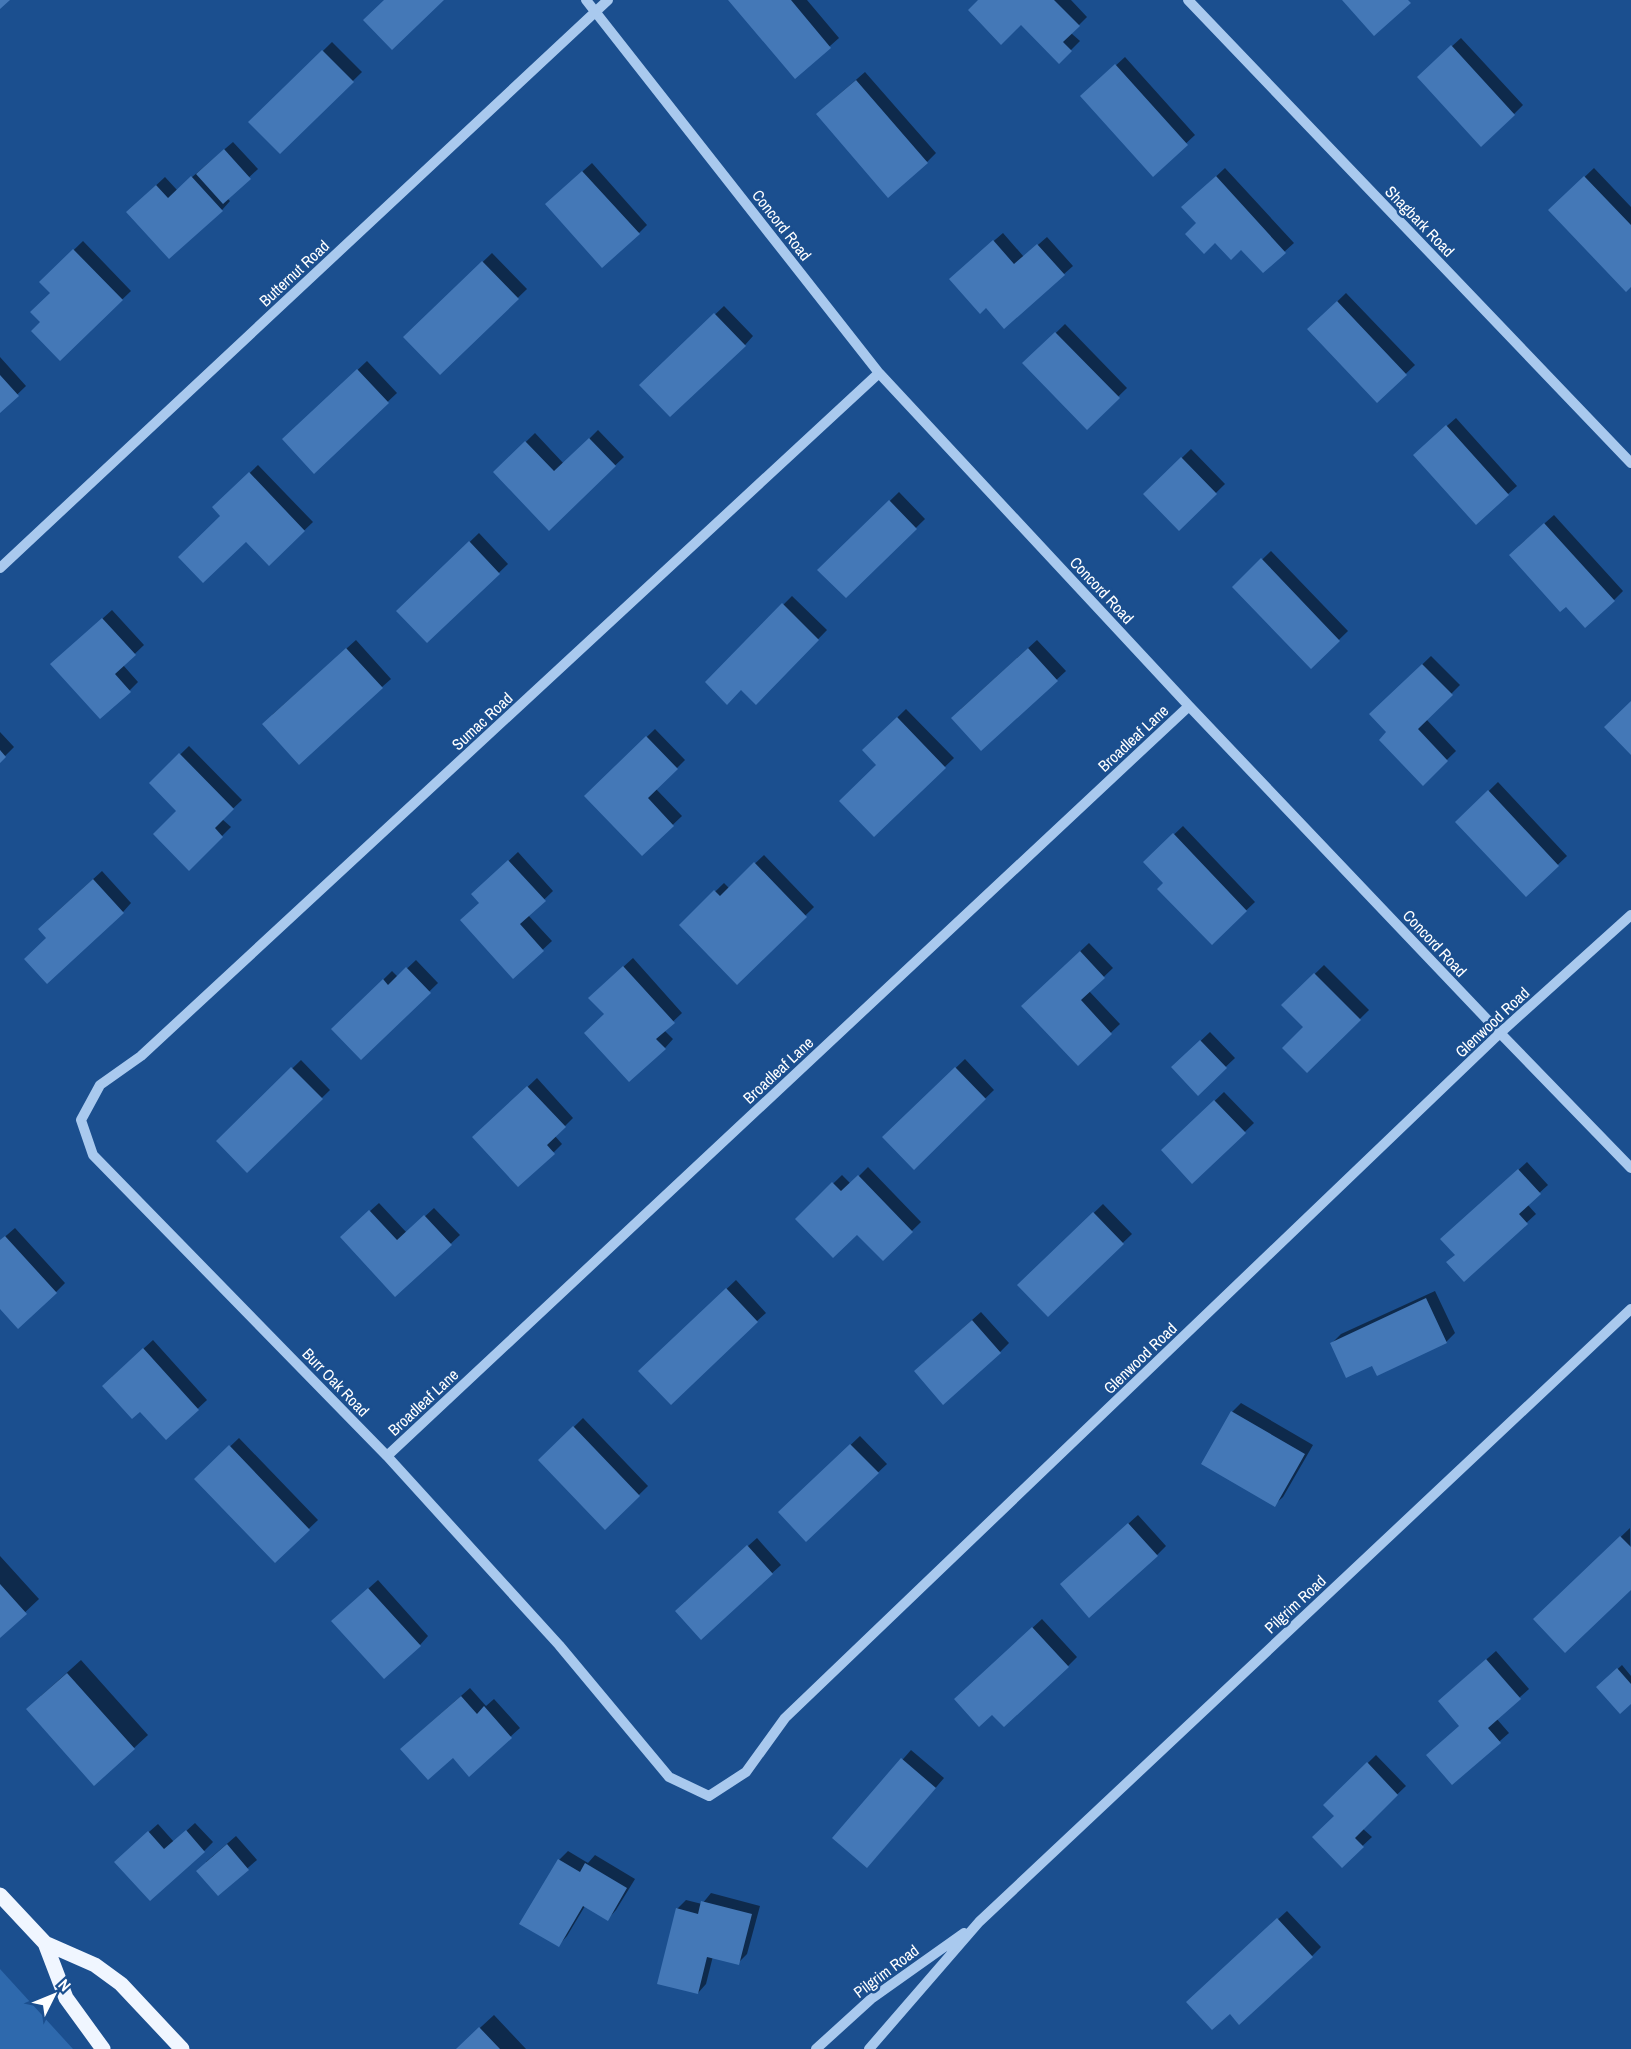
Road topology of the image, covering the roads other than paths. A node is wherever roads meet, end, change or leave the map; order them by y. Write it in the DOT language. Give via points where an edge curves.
graph roads {
  1 [pos="586,0"];
  2 [pos="608,0"];
  3 [pos="1188,0"];
  4 [pos="596,12"];
  5 [pos="879,373"];
  6 [pos="1631,463"];
  7 [pos="0,568"];
  8 [pos="1189,706"];
  9 [pos="1631,915"];
  10 [pos="1500,1034"];
  11 [pos="100,1085"];
  12 [pos="1631,1168"];
  13 [pos="1631,1309"];
  14 [pos="387,1456"];
  15 [pos="669,1777"];
  16 [pos="0,1895"];
  17 [pos="979,1922"];
  18 [pos="45,1943"];
  19 [pos="104,2049"];
  20 [pos="182,2049"];
  21 [pos="816,2049"];
  22 [pos="869,2049"];
  1 -- 4 [label="street, Concord Road"];
  2 -- 4 [label="street, Butternut Road"];
  3 -- 6 [label="street, Shagbark Road"];
  4 -- 5 [label="street, Concord Road"];
  4 -- 7 [label="street, Butternut Road"];
  5 -- 8 [label="street, Concord Road"];
  5 -- 11 [label="street, Sumac Road" via="141,1056"];
  8 -- 10 [label="street, Concord Road"];
  8 -- 14 [label="street, Broadleaf Lane"];
  9 -- 10 [label="street, Glenwood Road"];
  10 -- 12 [label="street, Concord Road"];
  10 -- 15 [label="street, Glenwood Road" via="785,1718 746,1772 709,1796"];
  11 -- 14 [label="street, Burr Oak Road" via="81,1119 93,1155"];
  13 -- 17 [label="street, Pilgrim Road"];
  14 -- 15 [label="street, Burr Oak Road" via="559,1645"];
  16 -- 18 [label="main road"];
  17 -- 21 [label="street, Pilgrim Road" via="871,1999"];
  17 -- 22 [label="street, Pilgrim Road"];
  18 -- 19 [label="main road" via="66,1998"];
  18 -- 20 [label="main road" via="86,1961 121,1984"];
}
